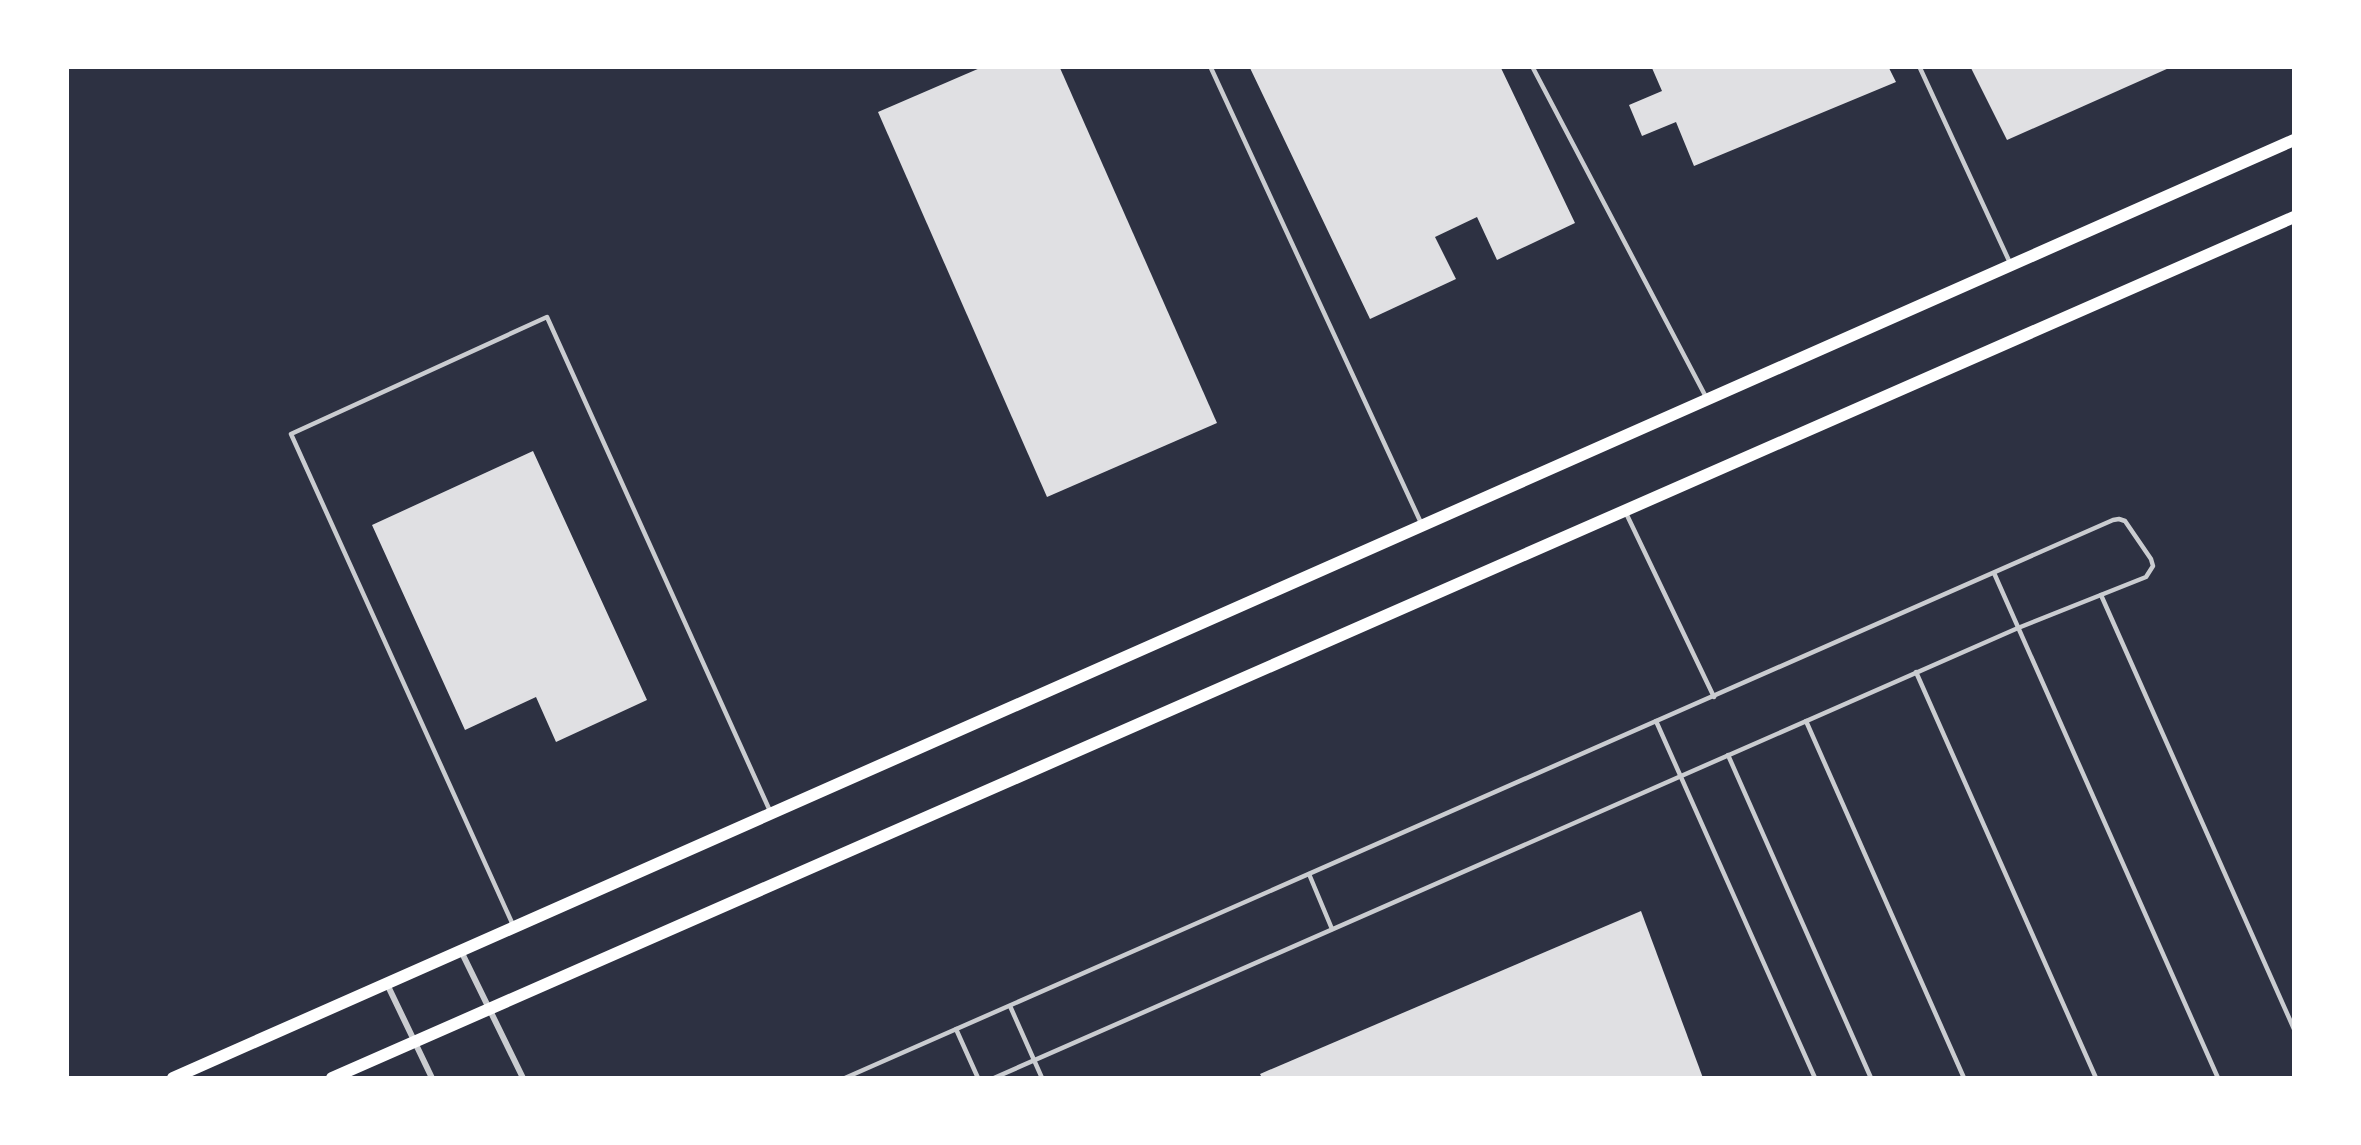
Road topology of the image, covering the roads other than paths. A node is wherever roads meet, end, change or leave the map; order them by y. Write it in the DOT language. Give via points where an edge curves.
graph roads {
  1 [pos="1211,68"];
  2 [pos="1533,68"];
  3 [pos="1920,68"];
  4 [pos="2294,140"];
  5 [pos="2294,217"];
  6 [pos="2011,265"];
  7 [pos="1707,398"];
  8 [pos="1625,511"];
  9 [pos="1422,525"];
  10 [pos="1994,573"];
  11 [pos="2101,595"];
  12 [pos="2018,628"];
  13 [pos="1916,672"];
  14 [pos="1714,697"];
  15 [pos="1656,721"];
  16 [pos="1806,721"];
  17 [pos="1728,755"];
  18 [pos="1680,776"];
  19 [pos="771,814"];
  20 [pos="1309,874"];
  21 [pos="514,927"];
  22 [pos="1332,929"];
  23 [pos="461,951"];
  24 [pos="387,984"];
  25 [pos="1010,1005"];
  26 [pos="490,1008"];
  27 [pos="956,1029"];
  28 [pos="2294,1029"];
  29 [pos="413,1041"];
  30 [pos="1034,1060"];
  31 [pos="173,1077"];
  32 [pos="332,1077"];
  33 [pos="432,1077"];
  34 [pos="523,1077"];
  35 [pos="845,1077"];
  36 [pos="978,1077"];
  37 [pos="994,1077"];
  38 [pos="1042,1077"];
  39 [pos="1815,1077"];
  40 [pos="1871,1077"];
  41 [pos="1964,1077"];
  42 [pos="2096,1077"];
  43 [pos="2218,1077"];
  1 -- 9 [label="lane"];
  2 -- 7 [label="lane"];
  3 -- 6 [label="lane"];
  4 -- 6 [label="main road"];
  5 -- 8 [label="main road"];
  6 -- 7 [label="main road"];
  7 -- 9 [label="main road"];
  8 -- 14 [label="lane"];
  8 -- 26 [label="main road"];
  9 -- 19 [label="main road"];
  10 -- 11 [label="lane" via="2119,519 2125,521 2153,566 2146,577"];
  10 -- 12 [label="lane"];
  10 -- 14 [label="lane"];
  11 -- 12 [label="lane"];
  11 -- 28 [label="lane"];
  12 -- 13 [label="lane"];
  12 -- 43 [label="lane"];
  13 -- 16 [label="lane"];
  13 -- 42 [label="lane"];
  14 -- 15 [label="lane"];
  15 -- 18 [label="lane"];
  15 -- 20 [label="lane"];
  16 -- 17 [label="lane"];
  16 -- 41 [label="lane"];
  17 -- 18 [label="lane"];
  17 -- 40 [label="lane"];
  18 -- 22 [label="lane"];
  18 -- 39 [label="lane"];
  19 -- 21 [label="main road"];
  19 -- 21 [label="lane" via="547,317 291,434"];
  20 -- 22 [label="lane"];
  20 -- 25 [label="lane"];
  21 -- 23 [label="main road"];
  22 -- 30 [label="lane"];
  23 -- 24 [label="main road"];
  23 -- 26 [label="street"];
  24 -- 29 [label="street"];
  24 -- 31 [label="main road"];
  25 -- 27 [label="lane"];
  25 -- 30 [label="lane"];
  26 -- 29 [label="main road"];
  26 -- 34 [label="street"];
  27 -- 35 [label="lane"];
  27 -- 36 [label="lane"];
  29 -- 32 [label="main road"];
  29 -- 33 [label="street"];
  30 -- 37 [label="lane"];
  30 -- 38 [label="lane"];
}
